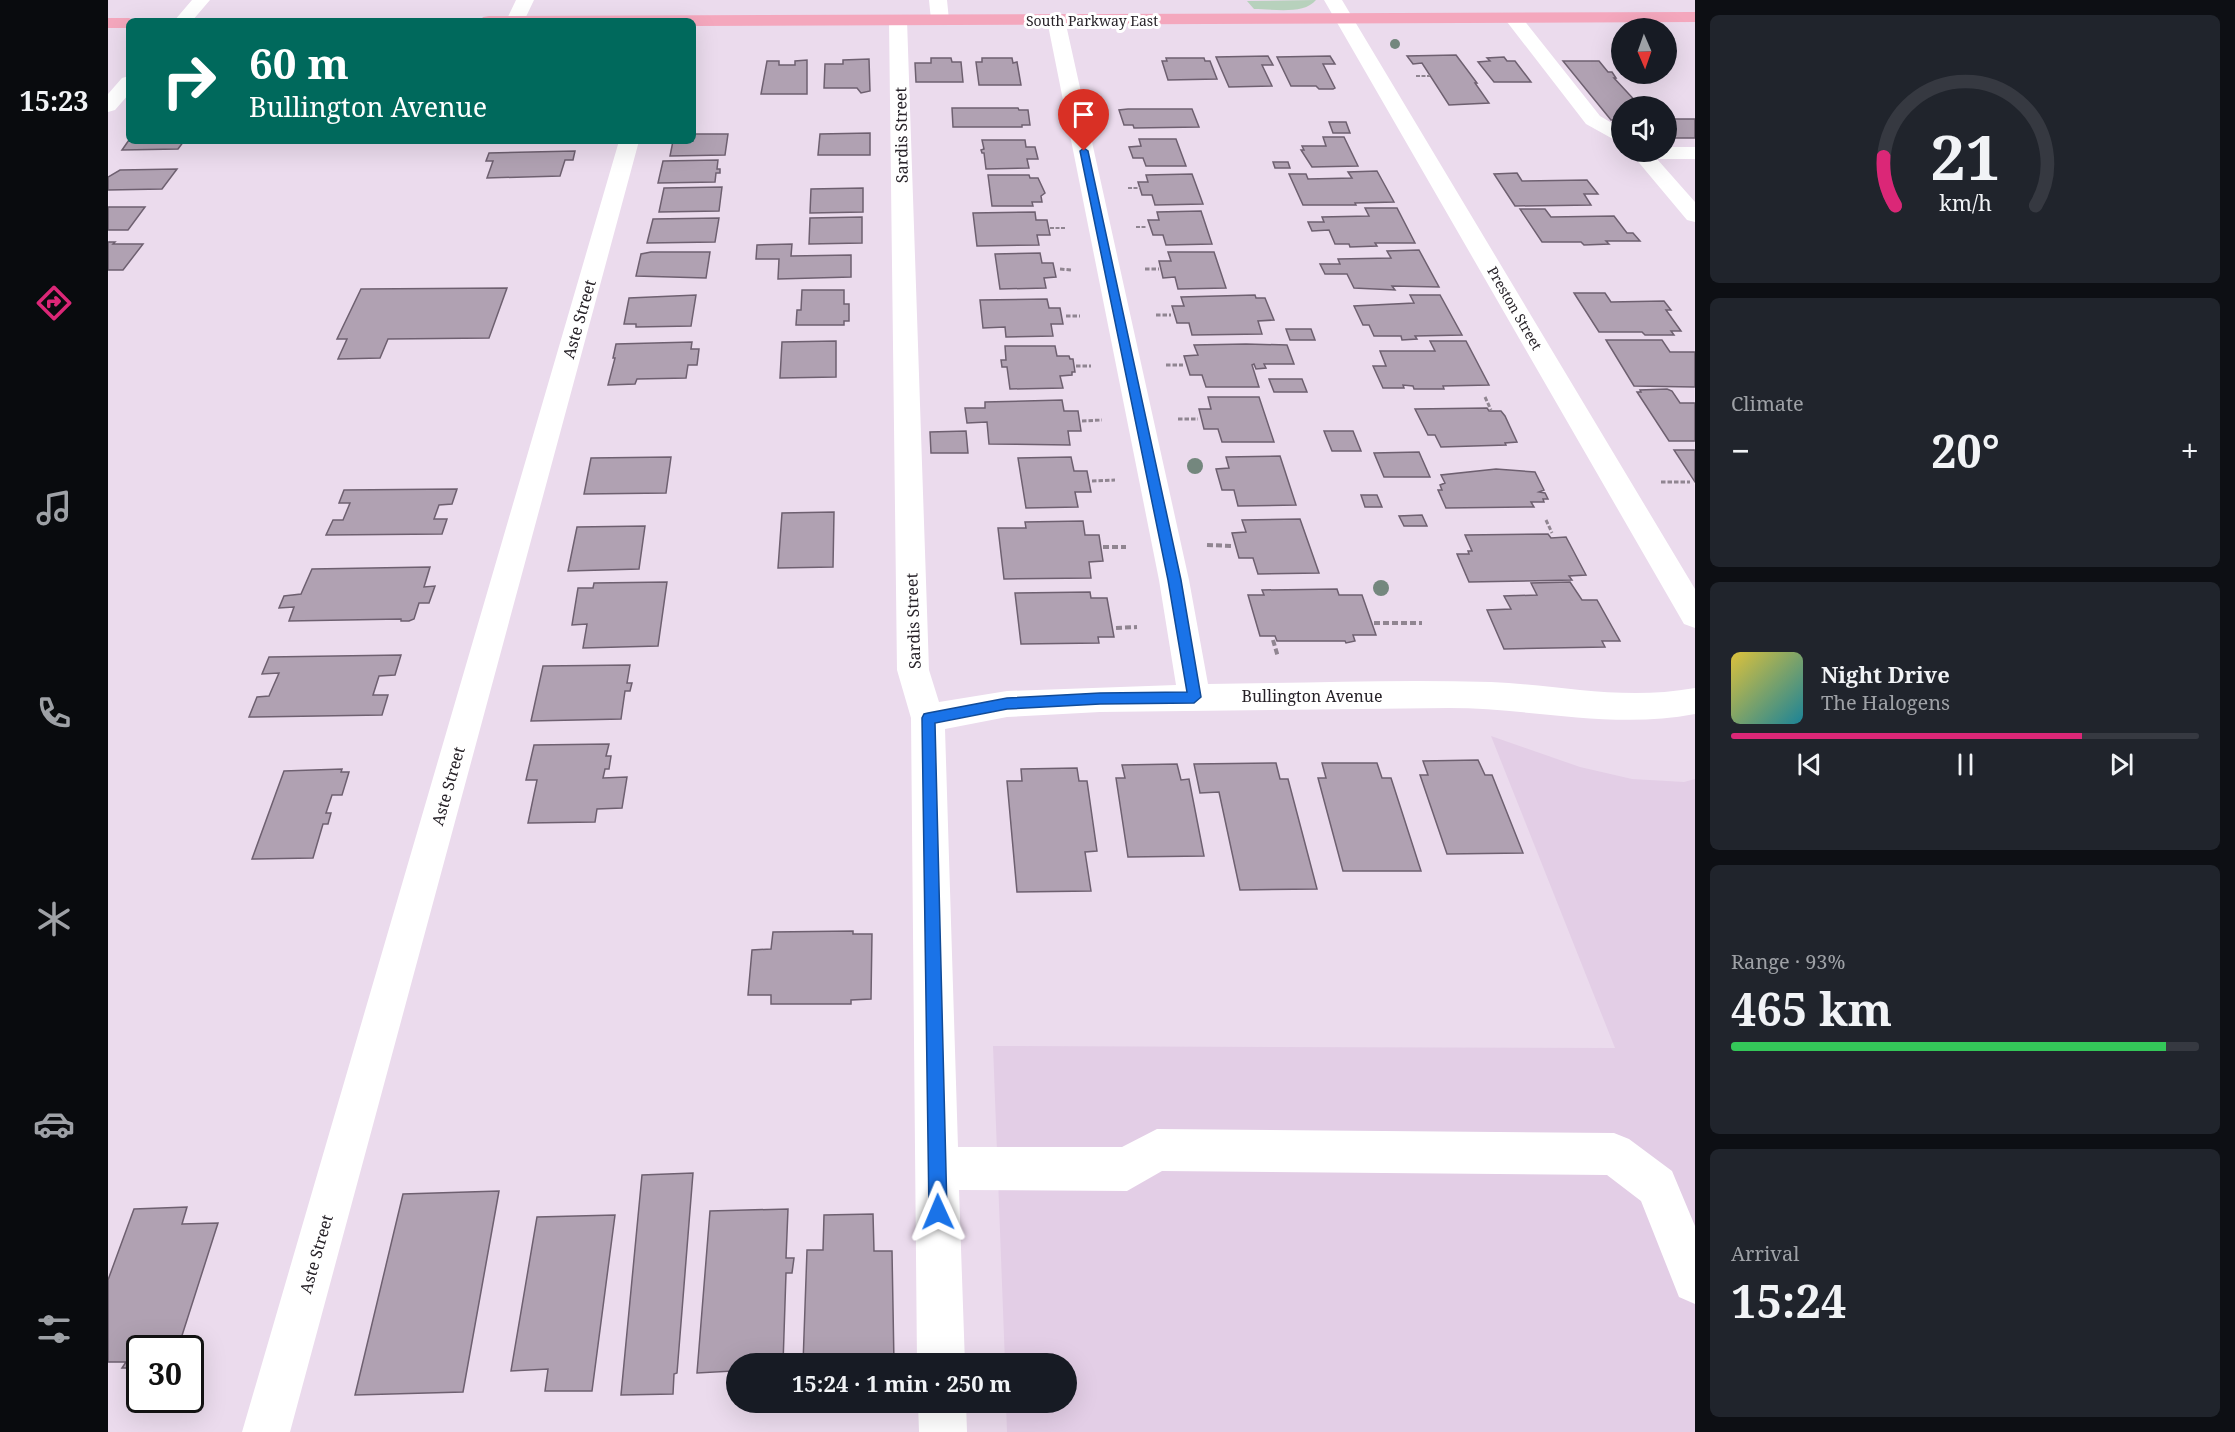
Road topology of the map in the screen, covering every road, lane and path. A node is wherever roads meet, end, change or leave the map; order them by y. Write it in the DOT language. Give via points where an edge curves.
graph roads {
  1 [pos="201,0"];
  2 [pos="525,0"];
  3 [pos="938,0"];
  4 [pos="1339,9"];
  5 [pos="1695,17"];
  6 [pos="186,18"];
  7 [pos="516,18"];
  8 [pos="1513,18"];
  9 [pos="898,20"];
  10 [pos="940,20"];
  11 [pos="1056,20"];
  12 [pos="696,21"];
  13 [pos="108,23"];
  14 [pos="126,23"];
  15 [pos="1416,76"];
  16 [pos="1430,76"];
  17 [pos="126,85"];
  18 [pos="108,106"];
  19 [pos="1611,131"];
  20 [pos="628,144"];
  21 [pos="1677,153"];
  22 [pos="1695,153"];
  23 [pos="1650,162"];
  24 [pos="1695,215"];
  25 [pos="1158,365"];
  26 [pos="1183,365"];
  27 [pos="1485,397"];
  28 [pos="1491,410"];
  29 [pos="1170,419"];
  30 [pos="1198,419"];
  31 [pos="1112,420"];
  32 [pos="1082,421"];
  33 [pos="1123,480"];
  34 [pos="1092,481"];
  35 [pos="1653,482"];
  36 [pos="1690,482"];
  37 [pos="1546,520"];
  38 [pos="1552,533"];
  39 [pos="1200,545"];
  40 [pos="1136,546"];
  41 [pos="1233,546"];
  42 [pos="1103,547"];
  43 [pos="1695,616"];
  44 [pos="1422,623"];
  45 [pos="1374,624"];
  46 [pos="1137,627"];
  47 [pos="1116,628"];
  48 [pos="1194,697"];
  49 [pos="1695,701"];
  50 [pos="928,718"];
  51 [pos="938,1168"];
  52 [pos="1695,1281"];
  53 [pos="941,1353"];
  54 [pos="942,1413"];
  55 [pos="266,1432"];
  56 [pos="943,1432"];
  1 -- 6 [label="street"];
  2 -- 7 [label="street"];
  3 -- 10 [label="street"];
  4 -- 8 [label="main road, South Parkway East"];
  4 -- 11 [label="main road, South Parkway East"];
  4 -- 43 [label="street, Preston Street"];
  5 -- 8 [label="main road, South Parkway East"];
  8 -- 19 [label="street" via="1593,120"];
  9 -- 10 [label="main road, South Parkway East"];
  9 -- 12 [label="main road, South Parkway East"];
  9 -- 50 [label="street, Sardis Street" via="913,670"];
  10 -- 11 [label="main road, South Parkway East"];
  11 -- 48 [label="street" via="1174,580"];
  13 -- 14 [label="main road"];
  15 -- 16 [label="path"];
  17 -- 18 [label="street"];
  20 -- 55 [label="street, Aste Street"];
  21 -- 22 [label="street"];
  23 -- 24 [label="street"];
  25 -- 26 [label="path"];
  27 -- 28 [label="path"];
  29 -- 30 [label="path"];
  31 -- 32 [label="path"];
  33 -- 34 [label="path"];
  35 -- 36 [label="path"];
  37 -- 38 [label="path"];
  39 -- 41 [label="path"];
  40 -- 42 [label="path"];
  44 -- 45 [label="path"];
  46 -- 47 [label="path"];
  48 -- 49 [label="street, Bullington Avenue" via="1490,696 1613,708 1667,708"];
  48 -- 50 [label="street, Bullington Avenue" via="1007,704"];
  50 -- 51 [label="street, Sardis Street"];
  51 -- 52 [label="street" via="1127,1169 1157,1150 1614,1154 1657,1186"];
  51 -- 53 [label="street, Sardis Street"];
  54 -- 56 [label="street"];
}
